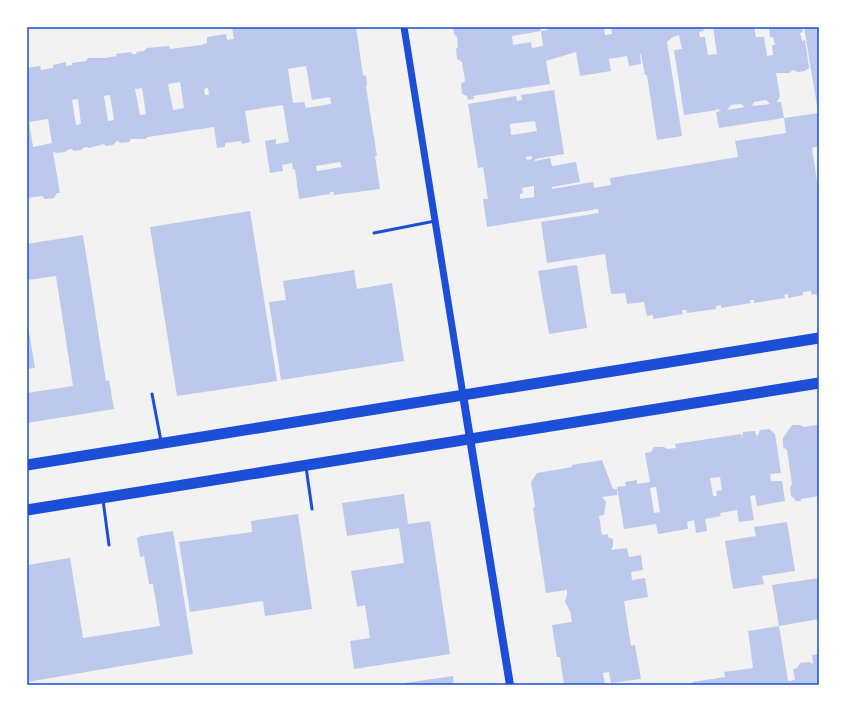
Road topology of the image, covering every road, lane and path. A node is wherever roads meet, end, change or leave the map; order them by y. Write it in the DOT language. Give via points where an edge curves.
graph roads {
  1 [pos="404,27"];
  2 [pos="435,221"];
  3 [pos="374,233"];
  4 [pos="819,338"];
  5 [pos="819,383"];
  6 [pos="152,394"];
  7 [pos="463,395"];
  8 [pos="470,439"];
  9 [pos="161,443"];
  10 [pos="27,465"];
  11 [pos="306,466"];
  12 [pos="103,498"];
  13 [pos="312,509"];
  14 [pos="27,510"];
  15 [pos="109,545"];
  16 [pos="510,685"];
  1 -- 2 [label="street"];
  2 -- 3 [label="lane"];
  2 -- 7 [label="street"];
  4 -- 7 [label="highway"];
  5 -- 8 [label="highway"];
  6 -- 9 [label="lane"];
  7 -- 8 [label="main road"];
  7 -- 9 [label="highway"];
  8 -- 11 [label="highway"];
  8 -- 16 [label="main road"];
  9 -- 10 [label="highway"];
  11 -- 12 [label="highway"];
  11 -- 13 [label="lane"];
  12 -- 14 [label="highway"];
  12 -- 15 [label="lane"];
}
